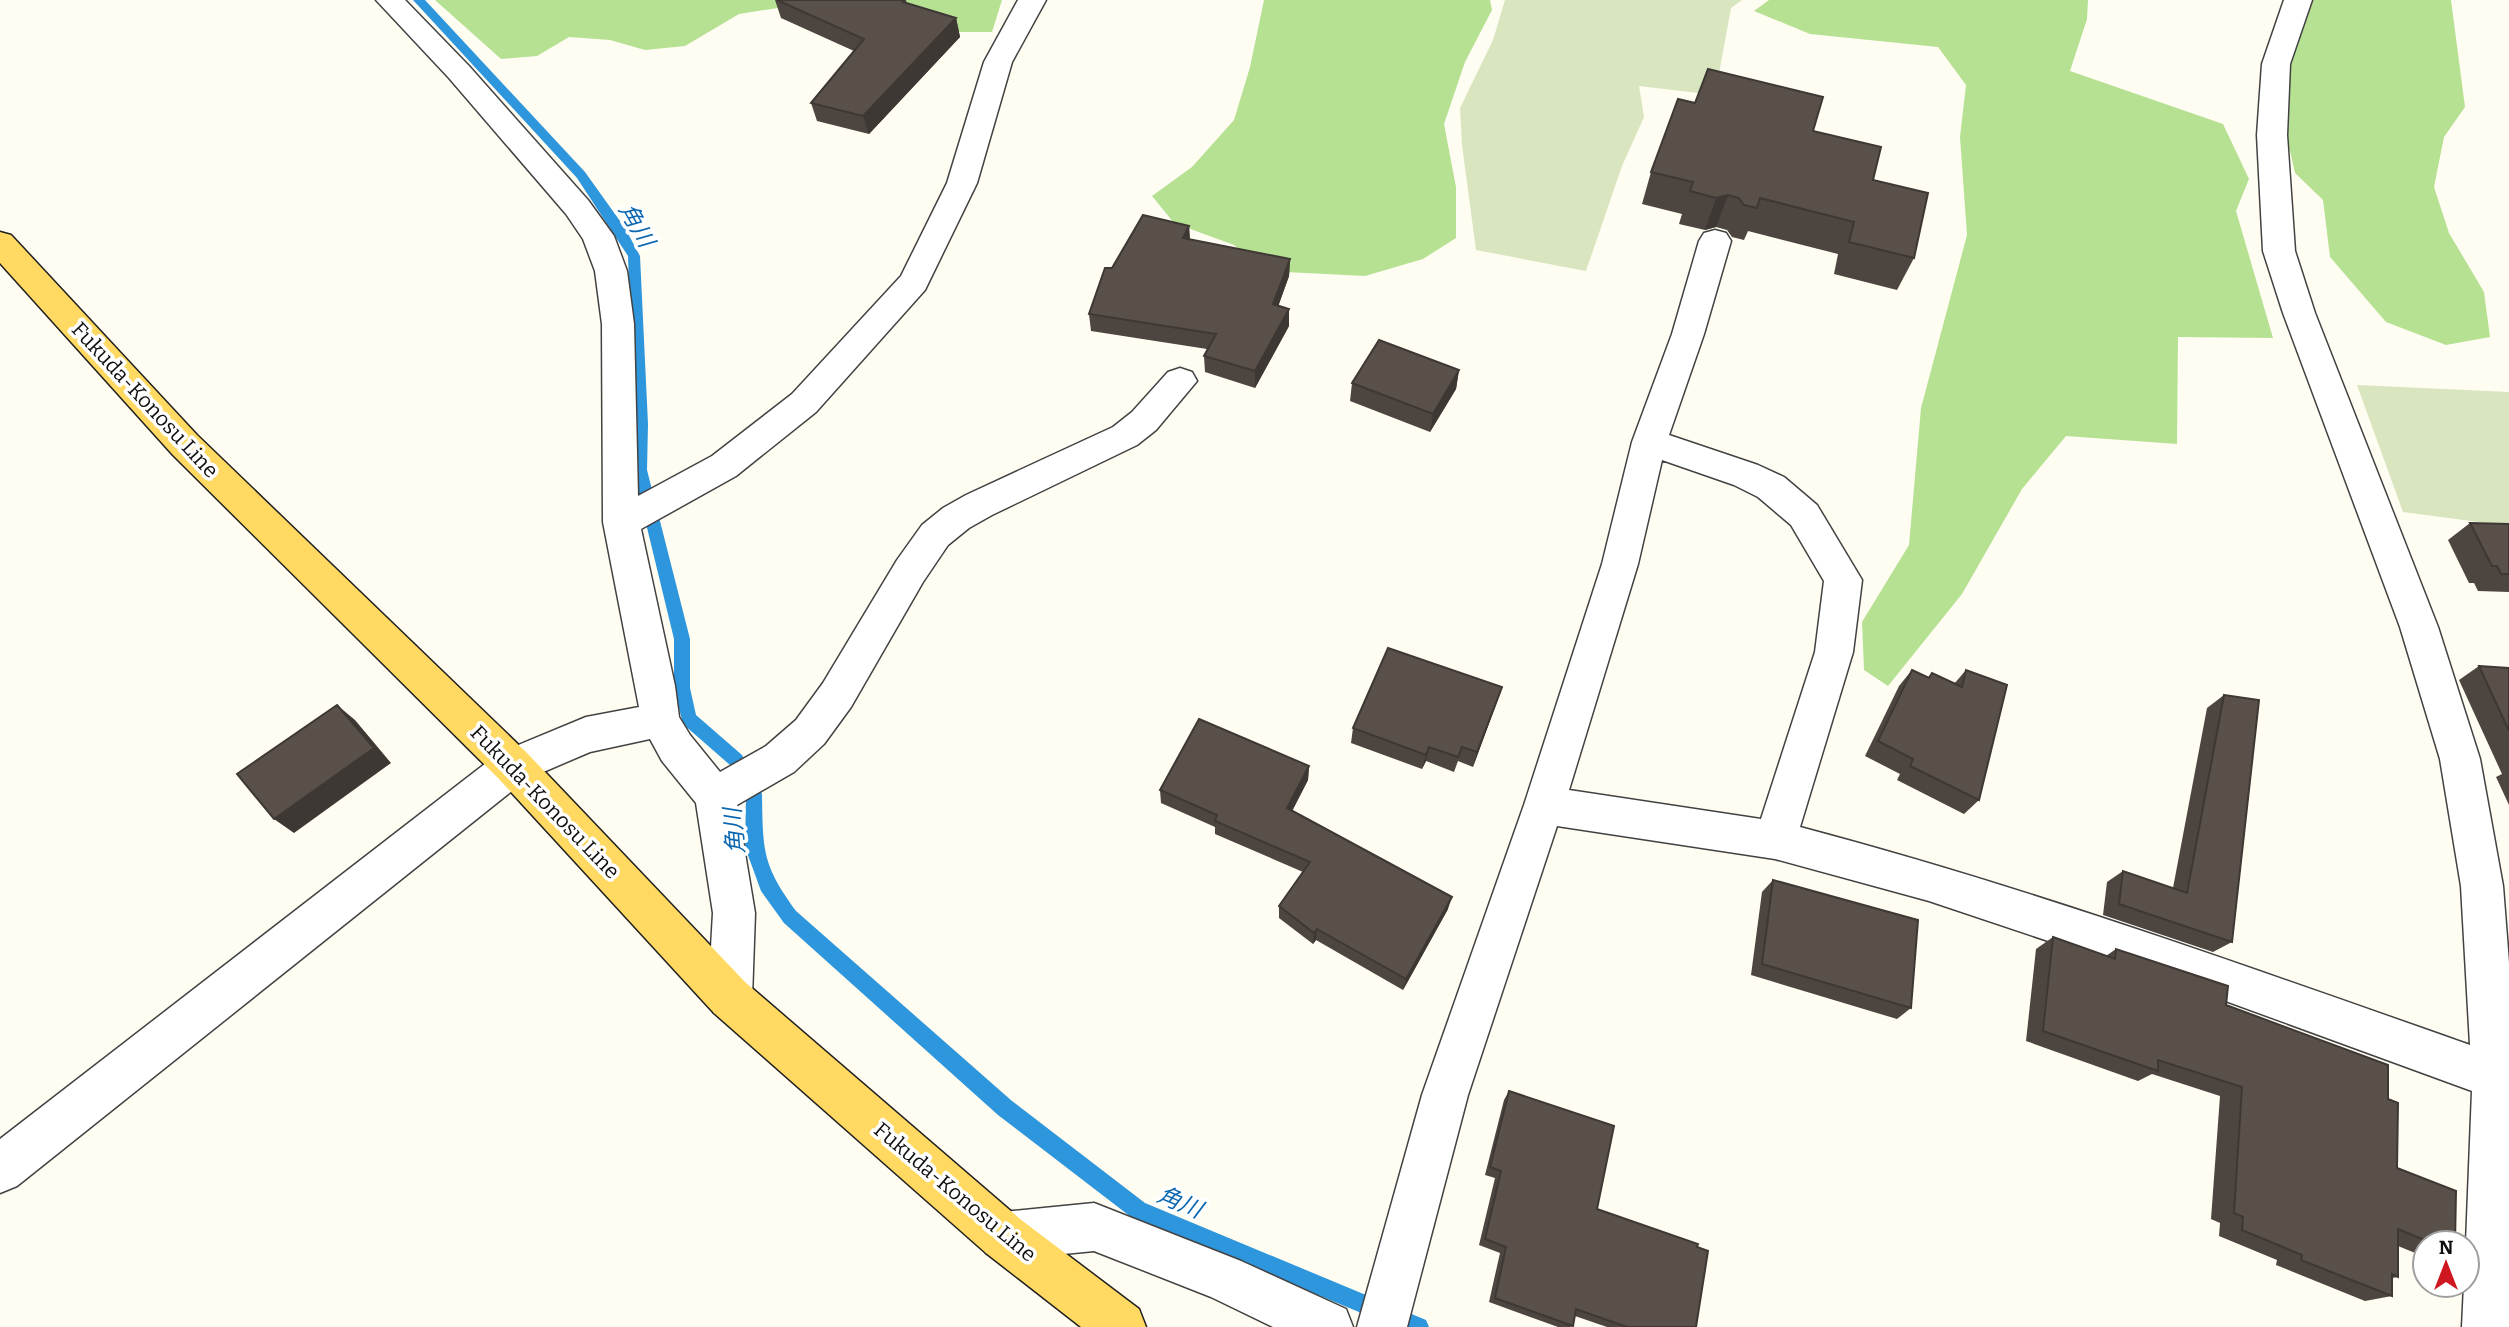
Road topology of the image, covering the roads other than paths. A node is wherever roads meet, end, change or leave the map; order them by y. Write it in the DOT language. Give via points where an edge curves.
graph roads {
  1 [pos="390,0"];
  2 [pos="1032,0"];
  3 [pos="2298,0"];
  4 [pos="1715,241"];
  5 [pos="0,243"];
  6 [pos="1180,381"];
  7 [pos="1649,442"];
  8 [pos="621,522"];
  9 [pos="660,720"];
  10 [pos="513,766"];
  11 [pos="715,796"];
  12 [pos="1545,805"];
  13 [pos="1775,840"];
  14 [pos="730,998"];
  15 [pos="2495,1077"];
  16 [pos="0,1169"];
  17 [pos="1003,1236"];
  18 [pos="1121,1327"];
  19 [pos="1328,1327"];
  20 [pos="1382,1327"];
  21 [pos="2487,1327"];
  1 -- 8 [label="street" via="459,72 598,236 611,271 618,324"];
  2 -- 8 [label="street" via="998,62 962,183 914,282 804,403 724,466"];
  3 -- 15 [label="street" via="2276,64 2273,135 2279,251 2419,627 2460,759 2482,886"];
  4 -- 7 [label="street"];
  5 -- 10 [label="main road, Fukuda-Konosu Line" via="185,445"];
  6 -- 11 [label="street" via="1125,436 979,505 935,535 810,732 780,759"];
  7 -- 12 [label="street" via="1620,564"];
  7 -- 13 [label="street" via="1771,487 1804,515 1843,580 1835,652"];
  8 -- 9 [label="street"];
  9 -- 10 [label="street" via="586,735"];
  9 -- 11 [label="street"];
  10 -- 14 [label="main road, Fukuda-Konosu Line"];
  10 -- 16 [label="street"];
  11 -- 14 [label="street" via="734,913"];
  12 -- 13 [label="street"];
  12 -- 20 [label="street" via="1432,1135"];
  13 -- 15 [label="street" via="1942,885 2213,975"];
  14 -- 17 [label="main road, Fukuda-Konosu Line"];
  15 -- 21 [label="street"];
  17 -- 18 [label="main road, Fukuda-Konosu Line"];
  17 -- 19 [label="street" via="1094,1227 1224,1278"];
}
